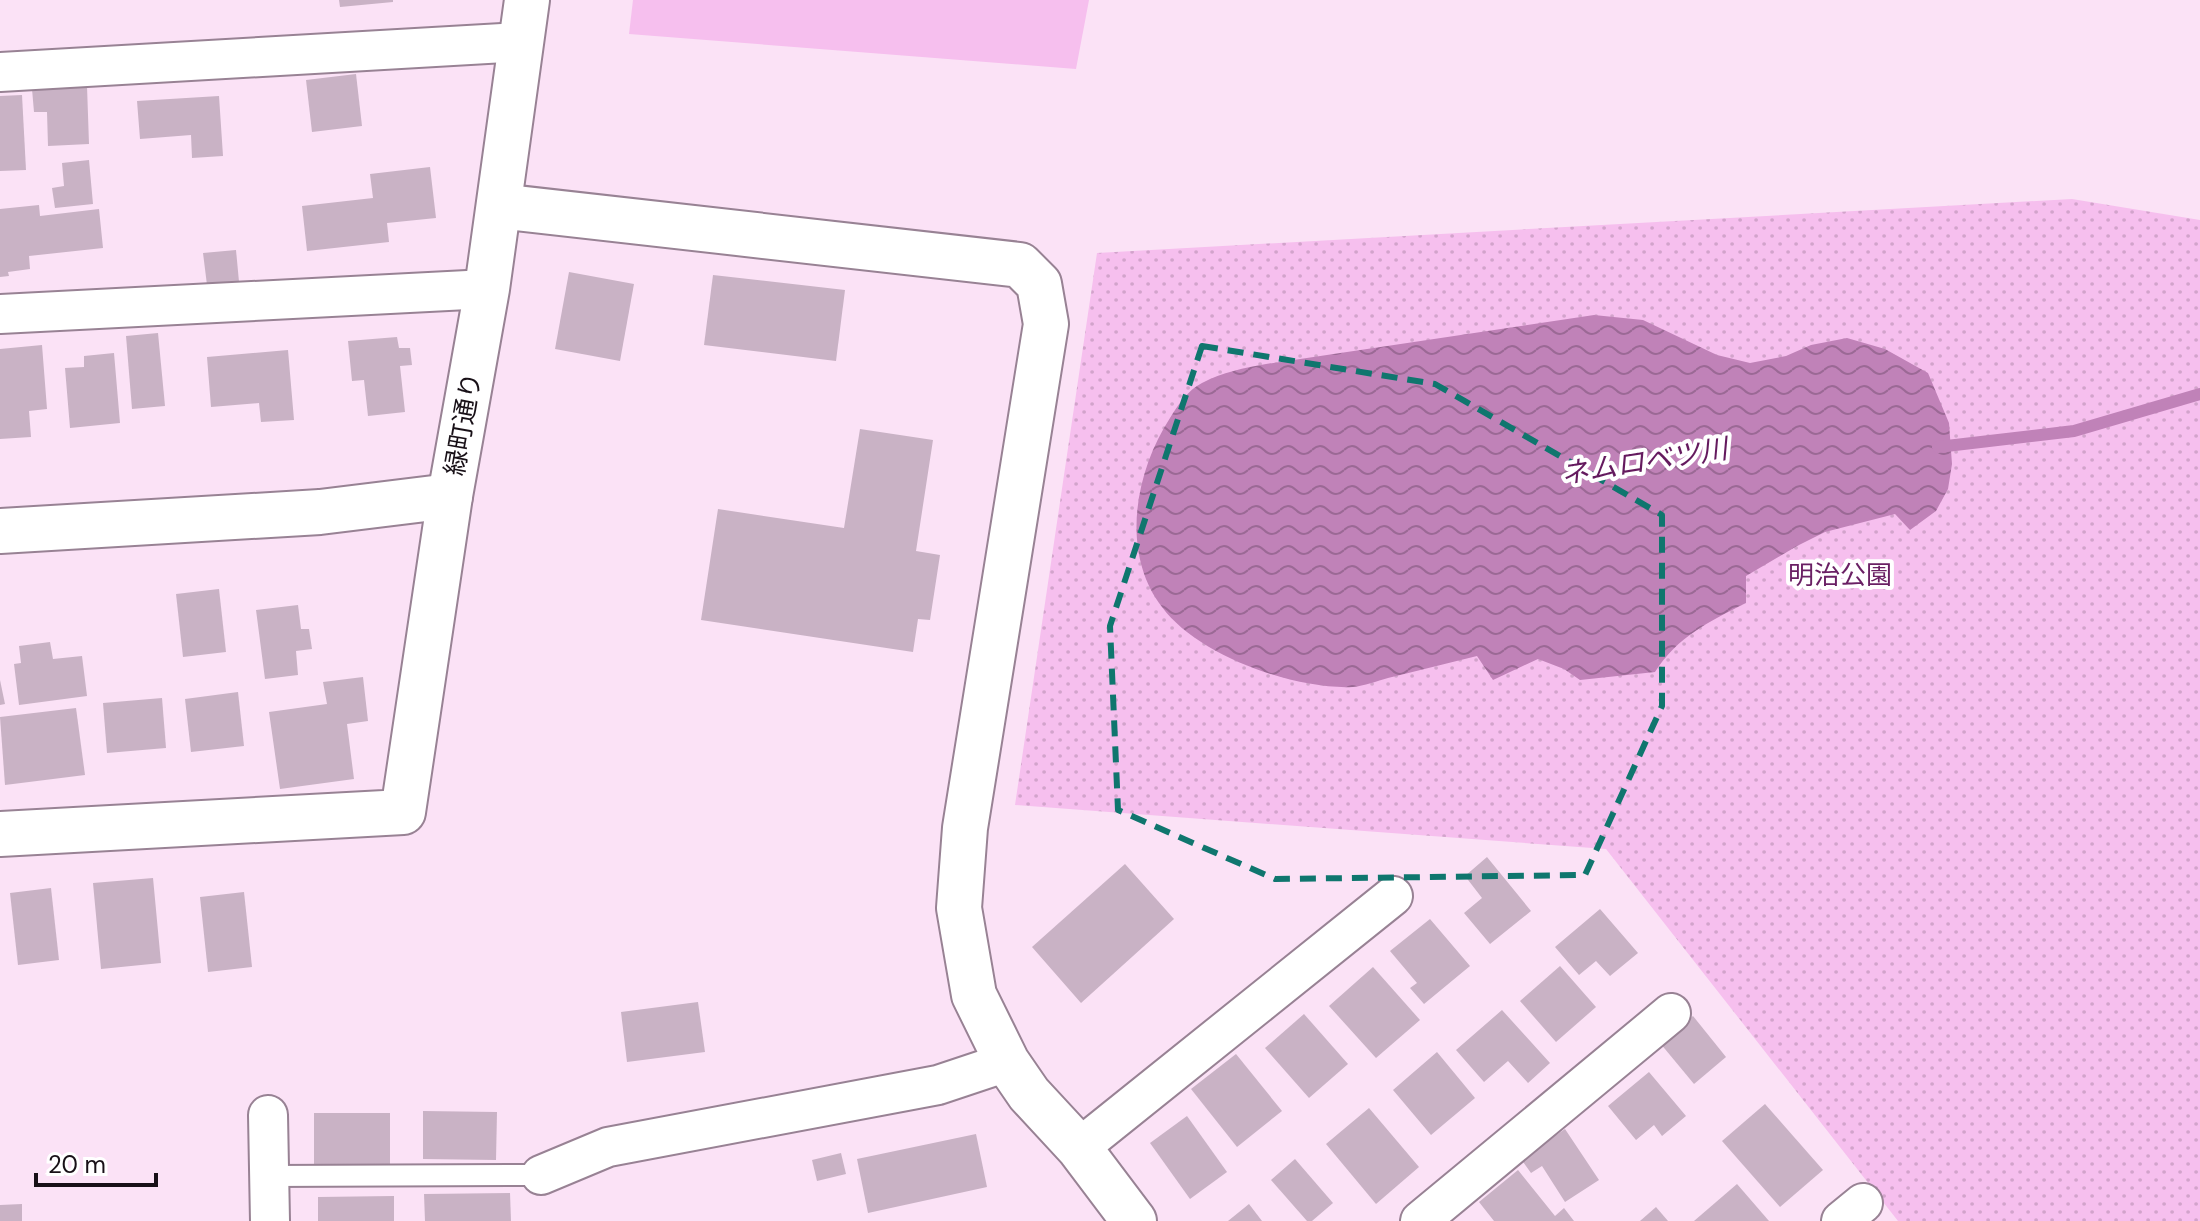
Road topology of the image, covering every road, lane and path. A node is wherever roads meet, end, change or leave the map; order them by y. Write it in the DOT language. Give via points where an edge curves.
graph roads {
  1 [pos="524,21"];
  2 [pos="0,72"];
  3 [pos="499,206"];
  4 [pos="487,289"];
  5 [pos="0,314"];
  6 [pos="450,496"];
  7 [pos="0,531"];
  8 [pos="0,834"];
  9 [pos="1393,896"];
  10 [pos="1671,1013"];
  11 [pos="1007,1062"];
  12 [pos="268,1115"];
  13 [pos="1079,1148"];
  14 [pos="541,1175"];
  15 [pos="270,1176"];
  16 [pos="270,1221"];
  17 [pos="1134,1221"];
  18 [pos="1420,1221"];
  1 -- 2 [label="street"];
  1 -- 3 [label="street, 緑町通り"];
  3 -- 4 [label="street, 緑町通り"];
  3 -- 11 [label="street" via="1020,265 1039,284 1046,324 965,828 959,908 974,995"];
  4 -- 5 [label="street"];
  4 -- 6 [label="street, 緑町通り"];
  6 -- 7 [label="street, 緑町通り" via="320,512"];
  6 -- 8 [label="street" via="403,812"];
  9 -- 13 [label="street"];
  10 -- 18 [label="street"];
  11 -- 13 [label="street"];
  11 -- 14 [label="street" via="938,1085 608,1147"];
  12 -- 15 [label="street"];
  13 -- 17 [label="street"];
  14 -- 15 [label="lane"];
  15 -- 16 [label="street"];
}
